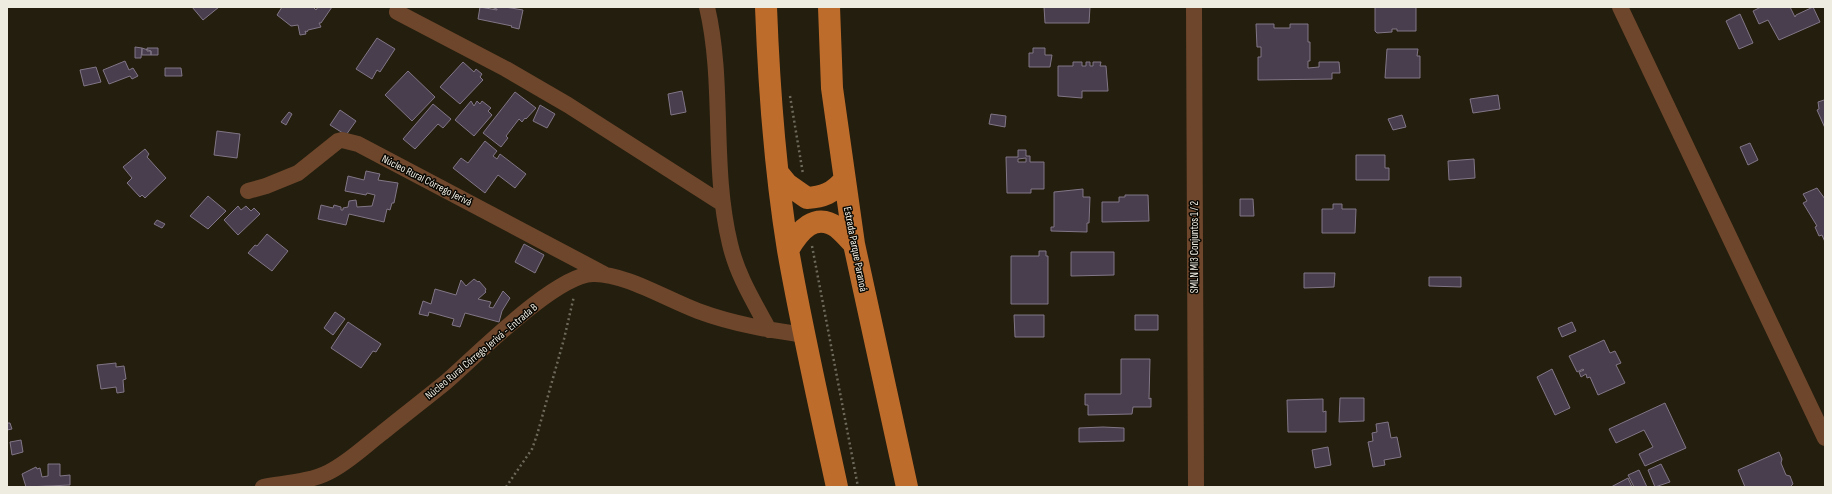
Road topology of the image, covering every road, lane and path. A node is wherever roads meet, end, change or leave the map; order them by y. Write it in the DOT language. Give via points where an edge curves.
graph roads {
  1 [pos="706,7"];
  2 [pos="766,7"];
  3 [pos="829,7"];
  4 [pos="1194,7"];
  5 [pos="1620,7"];
  6 [pos="397,12"];
  7 [pos="788,90"];
  8 [pos="778,173"];
  9 [pos="844,180"];
  10 [pos="248,191"];
  11 [pos="807,198"];
  12 [pos="723,204"];
  13 [pos="808,224"];
  14 [pos="854,244"];
  15 [pos="788,250"];
  16 [pos="606,275"];
  17 [pos="578,278"];
  18 [pos="769,330"];
  19 [pos="805,335"];
  20 [pos="1825,438"];
  21 [pos="263,487"];
  22 [pos="506,487"];
  23 [pos="837,487"];
  24 [pos="858,487"];
  25 [pos="907,487"];
  26 [pos="1196,487"];
  1 -- 12 [label="street" via="715,54"];
  2 -- 8 [label="main road" via="768,65"];
  3 -- 9 [label="main road, Estrada Parque Paranoá" via="832,88"];
  4 -- 26 [label="street, SMLN MI3 Conjuntos 1 / 2"];
  5 -- 20 [label="street"];
  6 -- 12 [label="street" via="506,69 568,105"];
  7 -- 11 [label="path"];
  8 -- 11 [label="main road" via="787,184"];
  8 -- 15 [label="main road"];
  9 -- 11 [label="main road" via="836,190 822,197"];
  9 -- 14 [label="main road, Estrada Parque Paranoá"];
  10 -- 16 [label="street, Núcleo Rural Córrego Jerivá" via="298,173 335,143 348,141 450,191"];
  12 -- 18 [label="street" via="736,266"];
  13 -- 14 [label="main road" via="822,222 837,228"];
  13 -- 15 [label="main road" via="796,235"];
  13 -- 24 [label="path"];
  14 -- 25 [label="main road, Estrada Parque Paranoá"];
  15 -- 19 [label="main road"];
  16 -- 17 [label="street, Núcleo Rural Córrego Jerivá - Entrada B" via="591,274"];
  16 -- 18 [label="street, Núcleo Rural Córrego Jerivá - Entrada B" via="724,320"];
  17 -- 21 [label="street, Núcleo Rural Córrego Jerivá - Entrada B" via="560,287 501,331 446,382 350,459 329,472 314,477"];
  17 -- 22 [label="path" via="538,435 532,450"];
  18 -- 19 [label="street, Núcleo Rural Córrego Jerivá - Entrada B"];
  19 -- 23 [label="main road"];
}
